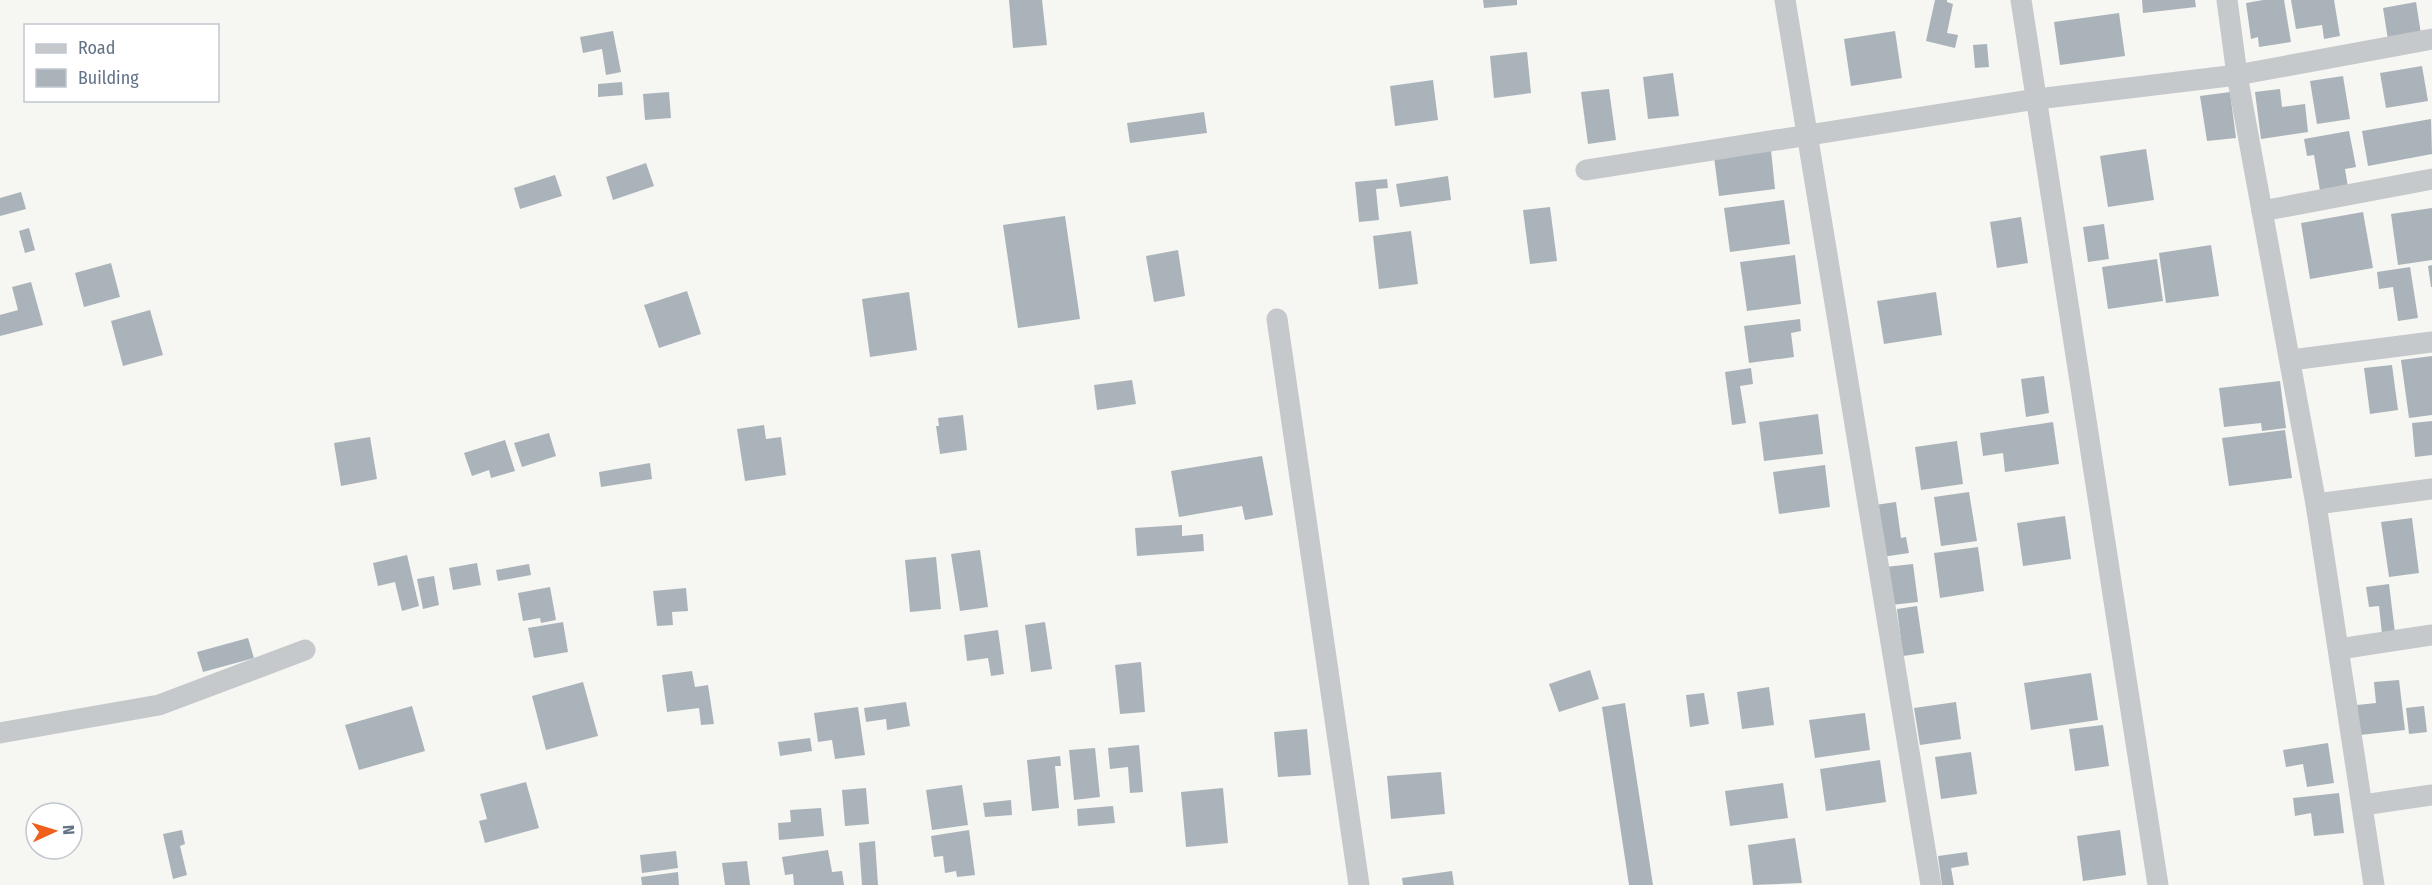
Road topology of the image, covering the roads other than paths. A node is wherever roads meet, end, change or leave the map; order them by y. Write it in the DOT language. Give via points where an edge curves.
graph roads {
  1 [pos="1785,0"];
  2 [pos="2021,0"];
  3 [pos="2227,0"];
  4 [pos="2432,39"];
  5 [pos="2237,75"];
  6 [pos="2037,99"];
  7 [pos="1807,136"];
  8 [pos="1586,170"];
  9 [pos="2432,179"];
  10 [pos="2262,211"];
  11 [pos="1277,319"];
  12 [pos="2432,342"];
  13 [pos="2291,360"];
  14 [pos="2432,489"];
  15 [pos="2316,504"];
  16 [pos="2432,635"];
  17 [pos="2338,649"];
  18 [pos="305,650"];
  19 [pos="0,733"];
  20 [pos="2432,795"];
  21 [pos="2362,805"];
  22 [pos="1359,885"];
  23 [pos="1931,885"];
  24 [pos="2158,885"];
  25 [pos="2374,885"];
  1 -- 7 [label="street"];
  2 -- 6 [label="street"];
  3 -- 5 [label="street"];
  4 -- 5 [label="street"];
  5 -- 6 [label="street"];
  5 -- 10 [label="street"];
  6 -- 7 [label="street"];
  6 -- 24 [label="street"];
  7 -- 8 [label="street"];
  7 -- 23 [label="street"];
  9 -- 10 [label="street"];
  10 -- 13 [label="street"];
  11 -- 22 [label="street"];
  12 -- 13 [label="street"];
  13 -- 15 [label="street"];
  14 -- 15 [label="street"];
  15 -- 17 [label="street"];
  16 -- 17 [label="street"];
  17 -- 21 [label="street"];
  18 -- 19 [label="street" via="159,705"];
  20 -- 21 [label="street"];
  21 -- 25 [label="street"];
}
